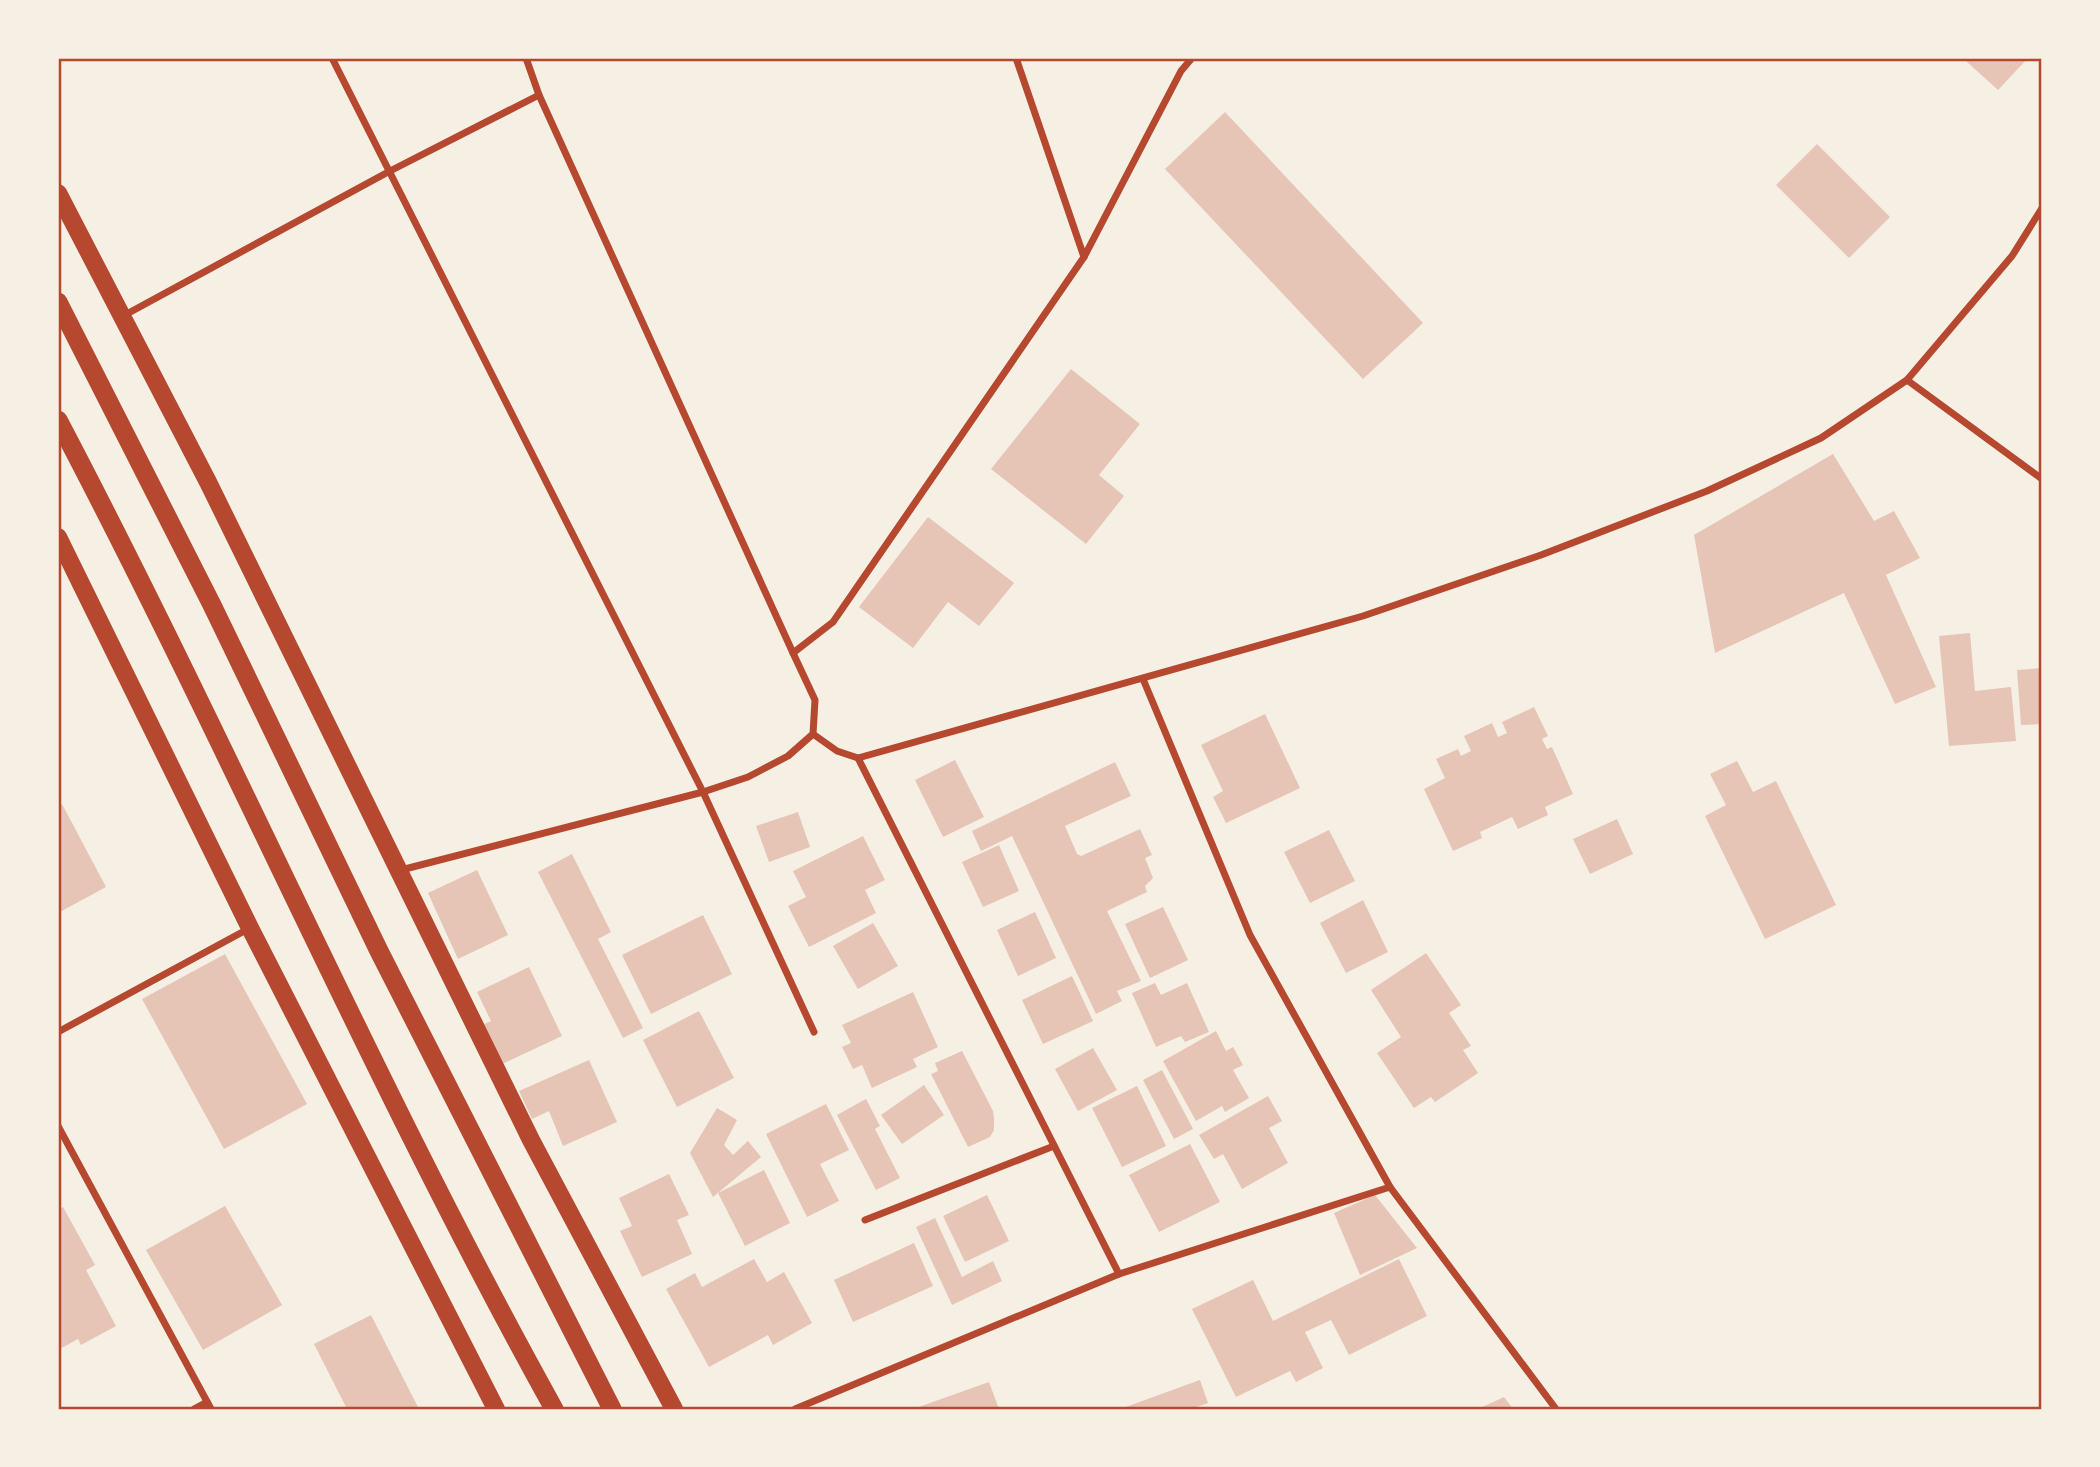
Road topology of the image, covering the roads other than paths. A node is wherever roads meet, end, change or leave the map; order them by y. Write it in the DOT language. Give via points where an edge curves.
graph roads {
  1 [pos="332,58"];
  2 [pos="526,58"];
  3 [pos="1016,58"];
  4 [pos="1192,58"];
  5 [pos="539,95"];
  6 [pos="390,171"];
  7 [pos="58,194"];
  8 [pos="2042,208"];
  9 [pos="1084,257"];
  10 [pos="58,302"];
  11 [pos="123,316"];
  12 [pos="1906,380"];
  13 [pos="58,420"];
  14 [pos="2042,479"];
  15 [pos="58,537"];
  16 [pos="793,653"];
  17 [pos="1143,679"];
  18 [pos="813,734"];
  19 [pos="858,758"];
  20 [pos="703,792"];
  21 [pos="401,870"];
  22 [pos="250,928"];
  23 [pos="58,1032"];
  24 [pos="814,1032"];
  25 [pos="58,1126"];
  26 [pos="1054,1146"];
  27 [pos="1390,1187"];
  28 [pos="865,1220"];
  29 [pos="1119,1274"];
  30 [pos="209,1406"];
  31 [pos="194,1409"];
  32 [pos="496,1409"];
  33 [pos="554,1409"];
  34 [pos="612,1409"];
  35 [pos="674,1409"];
  36 [pos="795,1409"];
  37 [pos="1556,1409"];
  1 -- 6 [label="street"];
  2 -- 5 [label="street"];
  3 -- 9 [label="street"];
  4 -- 9 [label="street"];
  5 -- 6 [label="street"];
  5 -- 16 [label="street"];
  6 -- 11 [label="street"];
  6 -- 20 [label="street"];
  7 -- 11 [label="main road"];
  8 -- 12 [label="street" via="2012,257"];
  9 -- 16 [label="street" via="833,622"];
  10 -- 34 [label="highway" via="212,605 385,964"];
  11 -- 21 [label="main road"];
  12 -- 14 [label="street"];
  12 -- 17 [label="street" via="1821,438 1707,491 1363,616"];
  13 -- 33 [label="highway" via="120,538 369,1055"];
  15 -- 22 [label="main road"];
  16 -- 18 [label="street" via="815,700"];
  17 -- 19 [label="street"];
  17 -- 27 [label="street" via="1250,935"];
  18 -- 19 [label="street" via="837,751"];
  18 -- 20 [label="street" via="778,762"];
  19 -- 26 [label="street"];
  20 -- 21 [label="street"];
  20 -- 24 [label="street"];
  21 -- 35 [label="main road" via="531,1140"];
  22 -- 23 [label="street"];
  22 -- 32 [label="main road"];
  25 -- 30 [label="street"];
  26 -- 28 [label="street"];
  26 -- 29 [label="street"];
  27 -- 29 [label="street"];
  27 -- 37 [label="street"];
  29 -- 36 [label="street"];
  30 -- 31 [label="street"];
}
